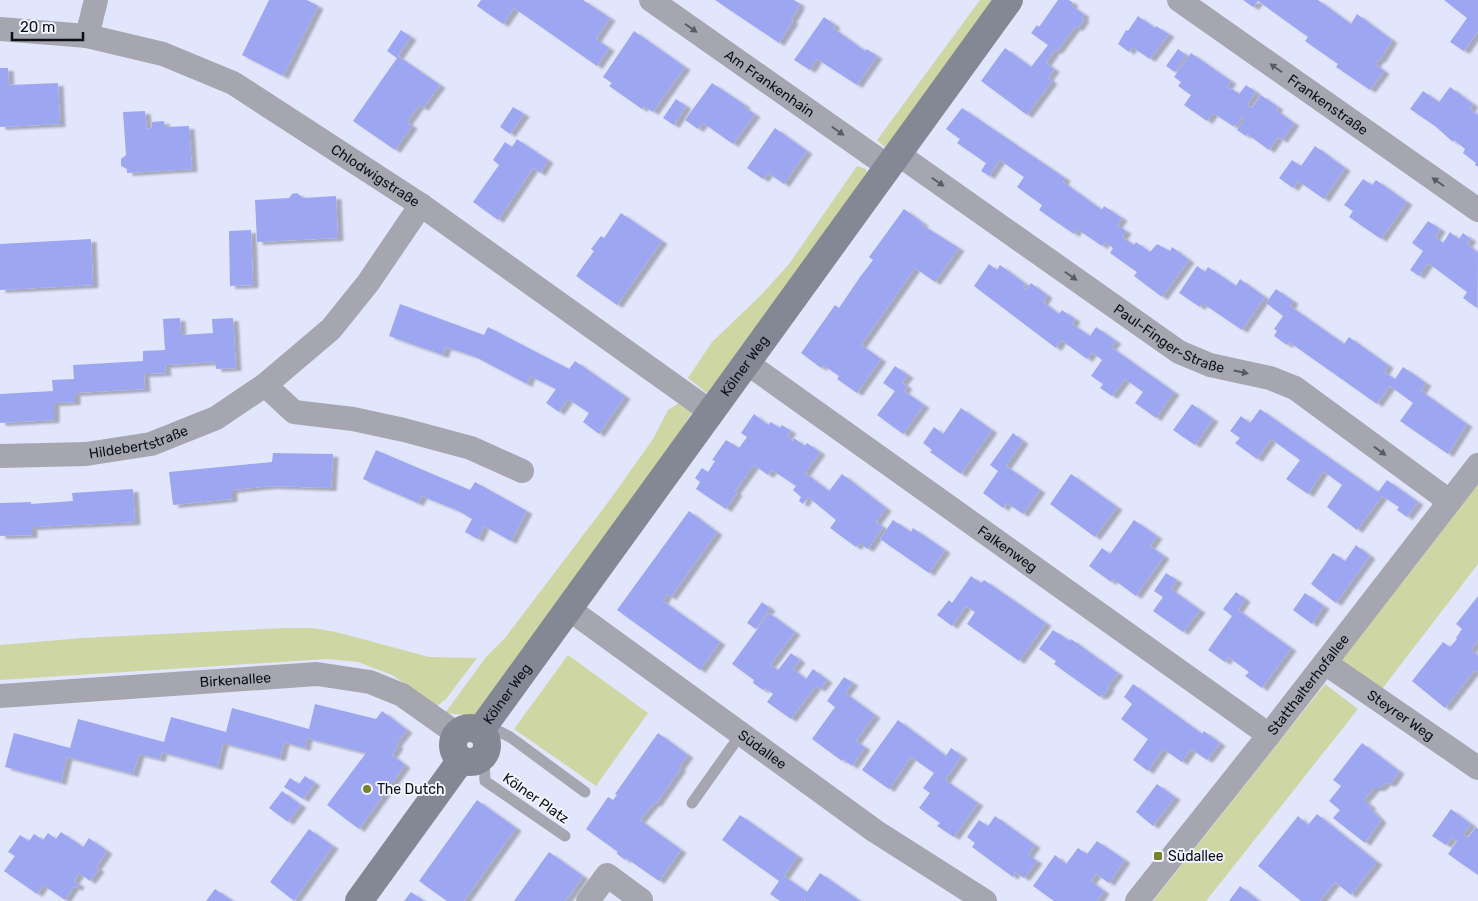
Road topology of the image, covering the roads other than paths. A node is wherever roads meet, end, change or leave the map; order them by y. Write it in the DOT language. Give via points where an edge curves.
graph roads {
  1 [pos="96,0"];
  2 [pos="651,0"];
  3 [pos="1009,0"];
  4 [pos="1179,0"];
  5 [pos="0,28"];
  6 [pos="87,36"];
  7 [pos="893,160"];
  8 [pos="420,205"];
  9 [pos="1478,210"];
  10 [pos="747,363"];
  11 [pos="265,385"];
  12 [pos="711,412"];
  13 [pos="0,456"];
  14 [pos="1478,465"];
  15 [pos="522,471"];
  16 [pos="1449,502"];
  17 [pos="569,609"];
  18 [pos="1325,663"];
  19 [pos="0,696"];
  20 [pos="741,734"];
  21 [pos="1269,735"];
  22 [pos="473,741"];
  23 [pos="1478,768"];
  24 [pos="585,792"];
  25 [pos="692,803"];
  26 [pos="565,836"];
  27 [pos="360,901"];
  28 [pos="588,901"];
  29 [pos="640,901"];
  30 [pos="985,901"];
  31 [pos="1137,901"];
  1 -- 6 [label="street"];
  2 -- 7 [label="street, Am Frankenhain, one-way"];
  3 -- 7 [label="street, Kölner Weg"];
  9 -- 4 [label="street, Frankenstraße, one-way"];
  5 -- 6 [label="street, Chlodwigstraße"];
  6 -- 8 [label="street, Chlodwigstraße" via="163,54 233,83"];
  7 -- 10 [label="street, Kölner Weg"];
  7 -- 16 [label="street, Paul-Finger-Straße, one-way" via="1179,352 1210,365 1270,378 1295,388"];
  8 -- 11 [label="street, Hildebertstraße" via="368,283 331,329"];
  8 -- 12 [label="street, Chlodwigstraße"];
  10 -- 12 [label="street, Kölner Weg"];
  10 -- 21 [label="street, Falkenweg"];
  11 -- 13 [label="street, Hildebertstraße" via="216,418 151,444 86,454"];
  11 -- 15 [label="street" via="294,412 353,419 404,430 471,448"];
  12 -- 17 [label="street, Kölner Weg"];
  14 -- 16 [label="street, Statthalterhofallee"];
  16 -- 18 [label="street, Statthalterhofallee"];
  17 -- 20 [label="street, Südallee"];
  17 -- 22 [label="street, Kölner Weg"];
  18 -- 21 [label="street, Statthalterhofallee"];
  18 -- 23 [label="street, Steyrer Weg"];
  19 -- 22 [label="street, Birkenallee" via="317,674 370,682 402,695"];
  20 -- 25 [label="lane"];
  20 -- 30 [label="street, Südallee" via="875,831"];
  21 -- 31 [label="street, Statthalterhofallee"];
  22 -- 24 [label="lane" via="510,737"];
  22 -- 26 [label="lane, Kölner Platz" via="485,781"];
  22 -- 27 [label="street, Kölner Weg"];
  28 -- 29 [label="street" via="607,874"];
}
